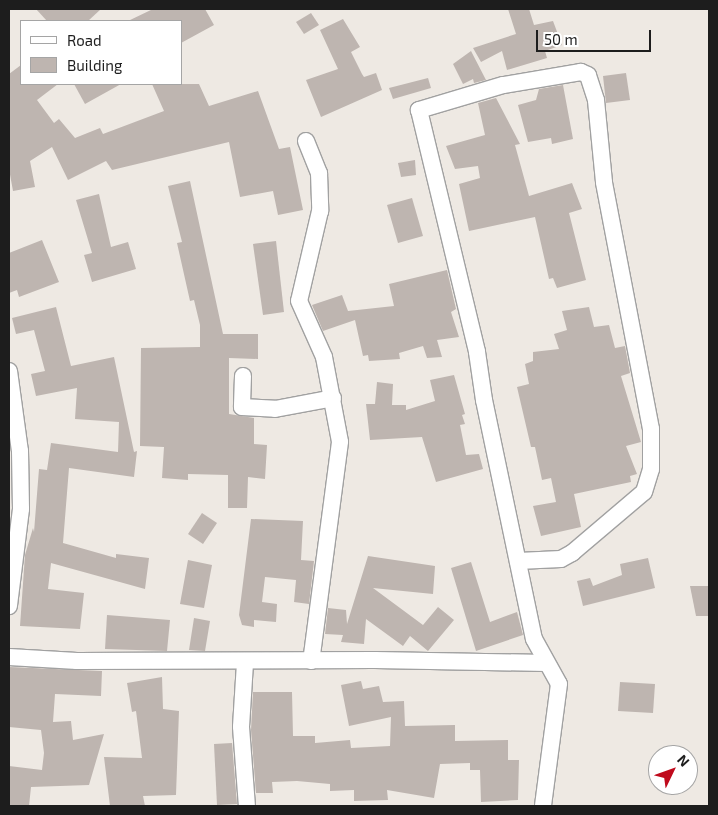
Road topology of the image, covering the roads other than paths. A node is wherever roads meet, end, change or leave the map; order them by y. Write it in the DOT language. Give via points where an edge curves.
graph roads {
  1 [pos="306,141"];
  2 [pos="9,371"];
  3 [pos="243,376"];
  4 [pos="332,398"];
  5 [pos="518,561"];
  6 [pos="9,606"];
  7 [pos="9,657"];
  8 [pos="312,661"];
  9 [pos="245,663"];
  10 [pos="546,663"];
  11 [pos="246,806"];
  12 [pos="543,806"];
  1 -- 4 [label="street" via="319,173 320,212 299,301 316,333"];
  2 -- 6 [label="street" via="20,451 21,509"];
  3 -- 4 [label="street" via="242,407 275,409"];
  4 -- 8 [label="street" via="339,421 340,466"];
  5 -- 5 [label="street" via="561,559 572,553 644,492 651,469 651,430 604,182 596,100 588,75 581,72 503,85 418,110 477,352"];
  5 -- 10 [label="street" via="534,639"];
  7 -- 9 [label="street"];
  8 -- 9 [label="street"];
  8 -- 10 [label="street"];
  9 -- 11 [label="street" via="241,726"];
  10 -- 12 [label="street" via="560,691"];
}
